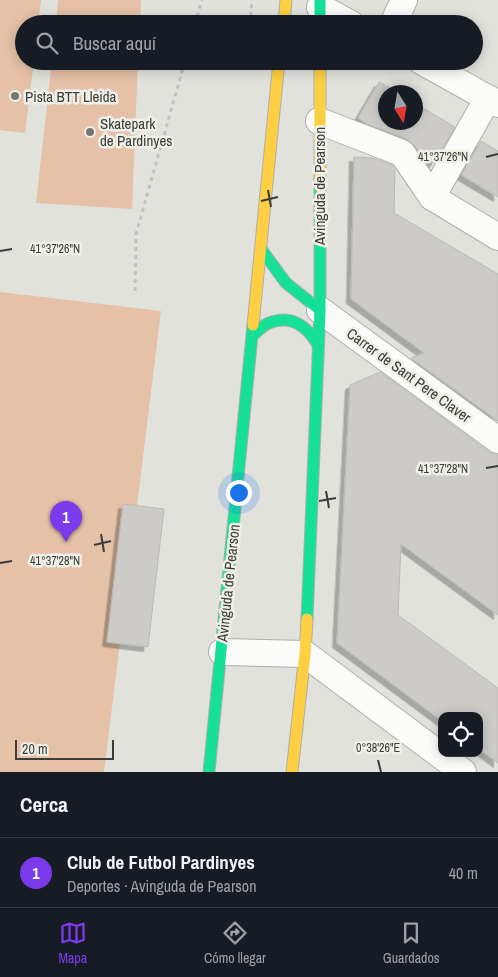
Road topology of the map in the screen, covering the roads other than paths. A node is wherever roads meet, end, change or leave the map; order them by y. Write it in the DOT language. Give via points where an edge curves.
graph roads {
  1 [pos="286,0"];
  2 [pos="404,0"];
  3 [pos="318,9"];
  4 [pos="285,15"];
  5 [pos="331,15"];
  6 [pos="397,15"];
  7 [pos="278,70"];
  8 [pos="320,70"];
  9 [pos="437,70"];
  10 [pos="493,101"];
  11 [pos="319,121"];
  12 [pos="432,197"];
  13 [pos="498,237"];
  14 [pos="261,249"];
  15 [pos="320,310"];
  16 [pos="252,335"];
  17 [pos="318,345"];
  18 [pos="498,440"];
  19 [pos="222,652"];
  20 [pos="305,654"];
  21 [pos="209,772"];
  22 [pos="292,772"];
  23 [pos="463,772"];
  1 -- 4 [label="street"];
  2 -- 6 [label="street"];
  3 -- 5 [label="street"];
  7 -- 14 [label="street, Avinguda de Pearson"];
  8 -- 11 [label="street, Avinguda de Pearson"];
  9 -- 10 [label="street"];
  10 -- 12 [label="street"];
  11 -- 12 [label="street" via="402,153"];
  11 -- 15 [label="street, Avinguda de Pearson"];
  12 -- 13 [label="street"];
  14 -- 15 [label="street" via="286,283"];
  14 -- 16 [label="street, Avinguda de Pearson"];
  15 -- 17 [label="street, Avinguda de Pearson"];
  15 -- 18 [label="street, Carrer de Sant Pere Claver"];
  16 -- 17 [label="street" via="268,323 284,320 302,325"];
  16 -- 19 [label="street, Avinguda de Pearson"];
  17 -- 20 [label="street, Avinguda de Pearson"];
  19 -- 20 [label="street"];
  19 -- 21 [label="street, Avinguda de Pearson"];
  20 -- 22 [label="street, Avinguda de Pearson"];
  20 -- 23 [label="street"];
}
